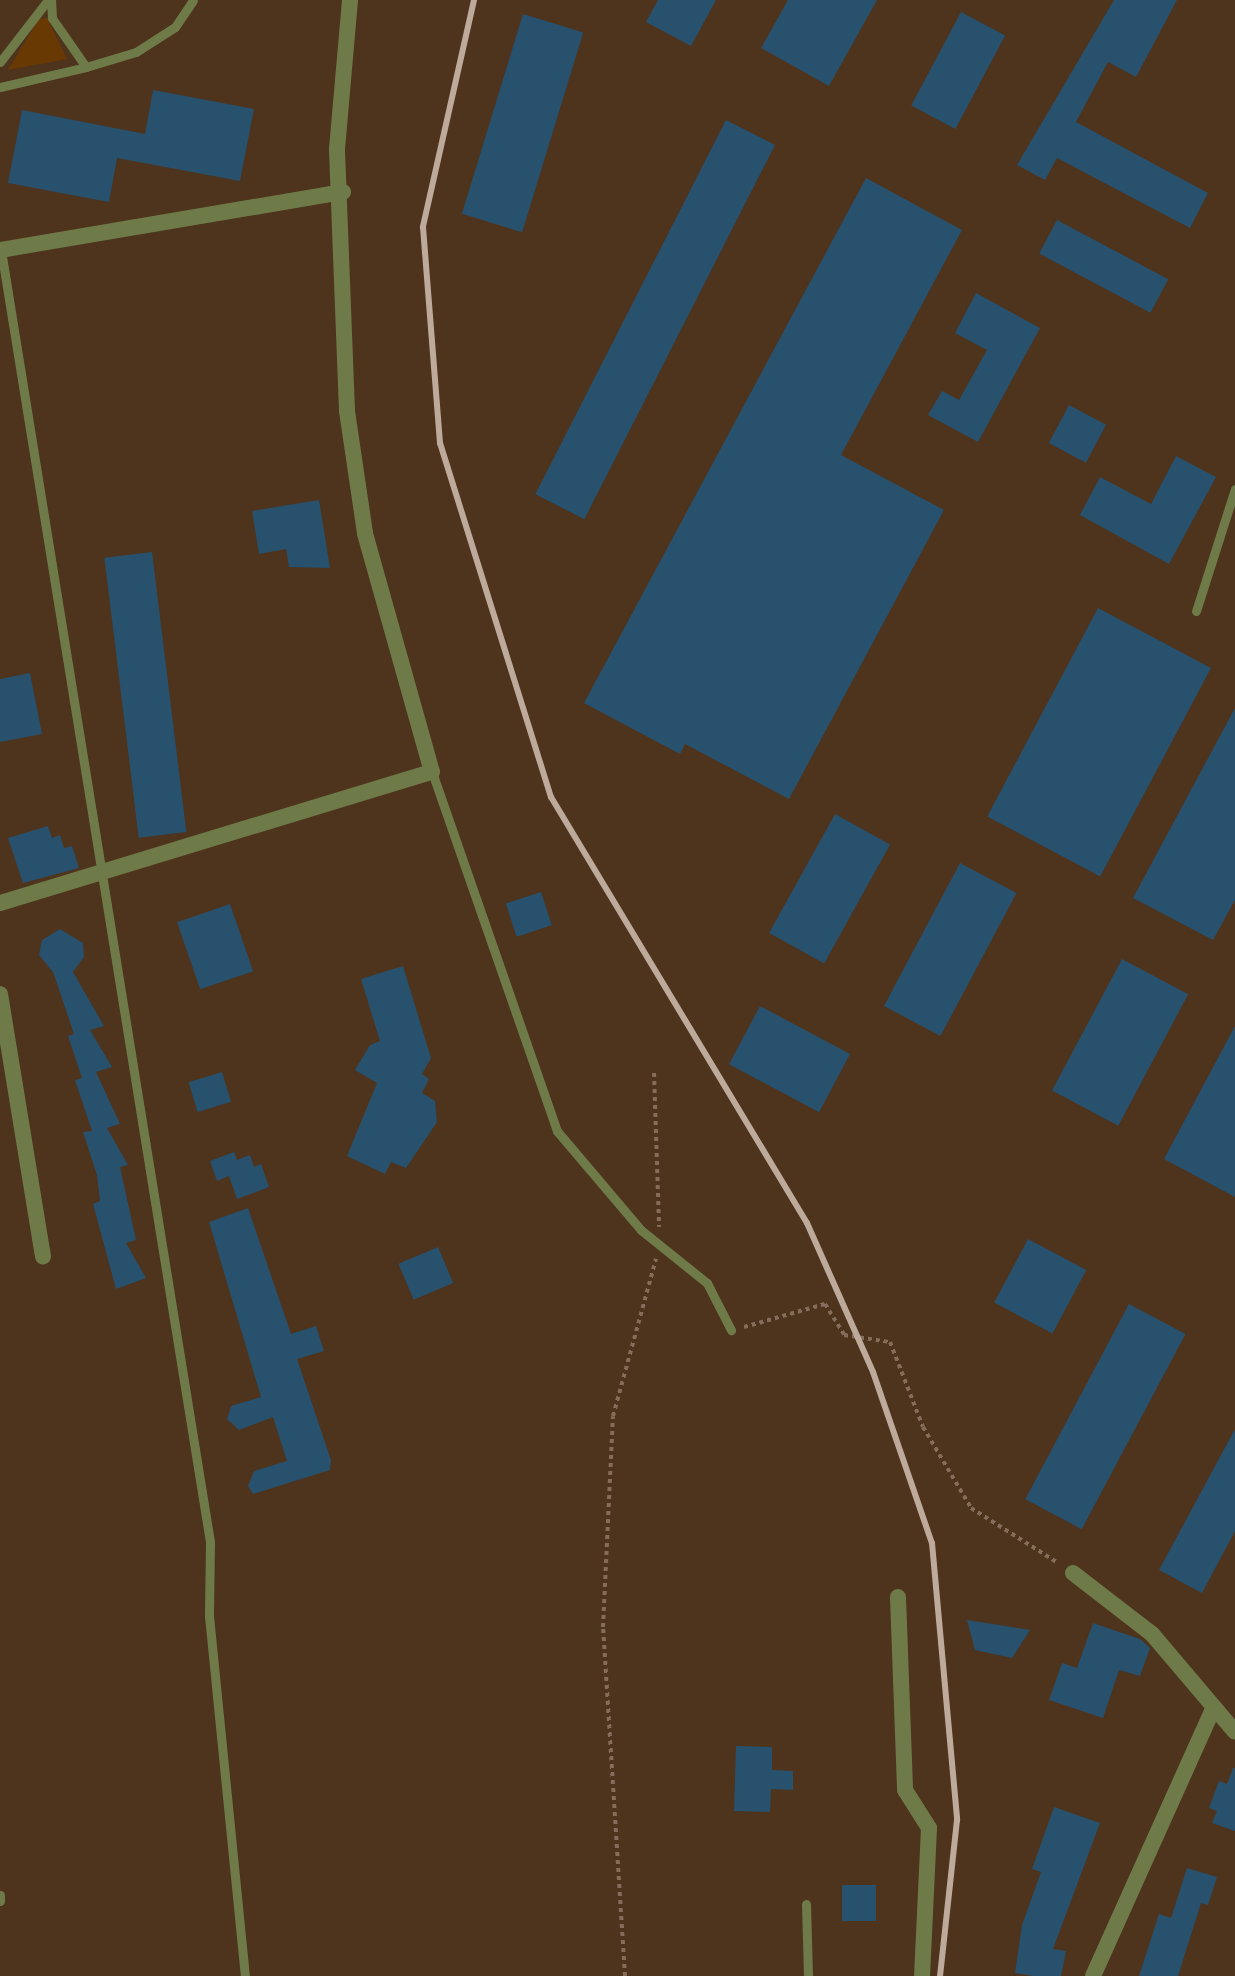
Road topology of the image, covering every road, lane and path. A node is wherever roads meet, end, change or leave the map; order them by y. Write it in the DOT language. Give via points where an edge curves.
graph roads {
  1 [pos="50,0"];
  2 [pos="193,0"];
  3 [pos="350,0"];
  4 [pos="0,62"];
  5 [pos="86,67"];
  6 [pos="0,87"];
  7 [pos="343,192"];
  8 [pos="1,250"];
  9 [pos="1235,489"];
  10 [pos="1196,611"];
  11 [pos="432,772"];
  12 [pos="101,871"];
  13 [pos="0,903"];
  14 [pos="0,994"];
  15 [pos="654,1073"];
  16 [pos="660,1246"];
  17 [pos="43,1256"];
  18 [pos="731,1330"];
  19 [pos="1073,1573"];
  20 [pos="898,1597"];
  21 [pos="1212,1711"];
  22 [pos="1235,1732"];
  23 [pos="806,1904"];
  24 [pos="245,1976"];
  25 [pos="625,1976"];
  26 [pos="808,1976"];
  27 [pos="922,1976"];
  28 [pos="1093,1976"];
  1 -- 4 [label="lane"];
  1 -- 5 [label="lane" via="52,18"];
  2 -- 5 [label="lane" via="175,27 136,52"];
  3 -- 7 [label="street" via="338,118"];
  5 -- 6 [label="lane"];
  7 -- 8 [label="street"];
  7 -- 11 [label="street" via="347,411 365,533"];
  8 -- 12 [label="lane"];
  9 -- 10 [label="lane"];
  11 -- 12 [label="street"];
  11 -- 16 [label="lane" via="557,1131"];
  12 -- 13 [label="street"];
  12 -- 24 [label="lane" via="210,1542 209,1616"];
  14 -- 17 [label="street"];
  15 -- 16 [label="path"];
  16 -- 18 [label="lane" via="707,1283"];
  16 -- 25 [label="path" via="612,1431 603,1627"];
  18 -- 19 [label="path" via="825,1304 844,1335 890,1342 923,1427 971,1508"];
  19 -- 21 [label="street" via="1152,1634"];
  20 -- 27 [label="street" via="905,1790 929,1828"];
  21 -- 22 [label="street"];
  21 -- 28 [label="street"];
  23 -- 26 [label="lane"];
}
